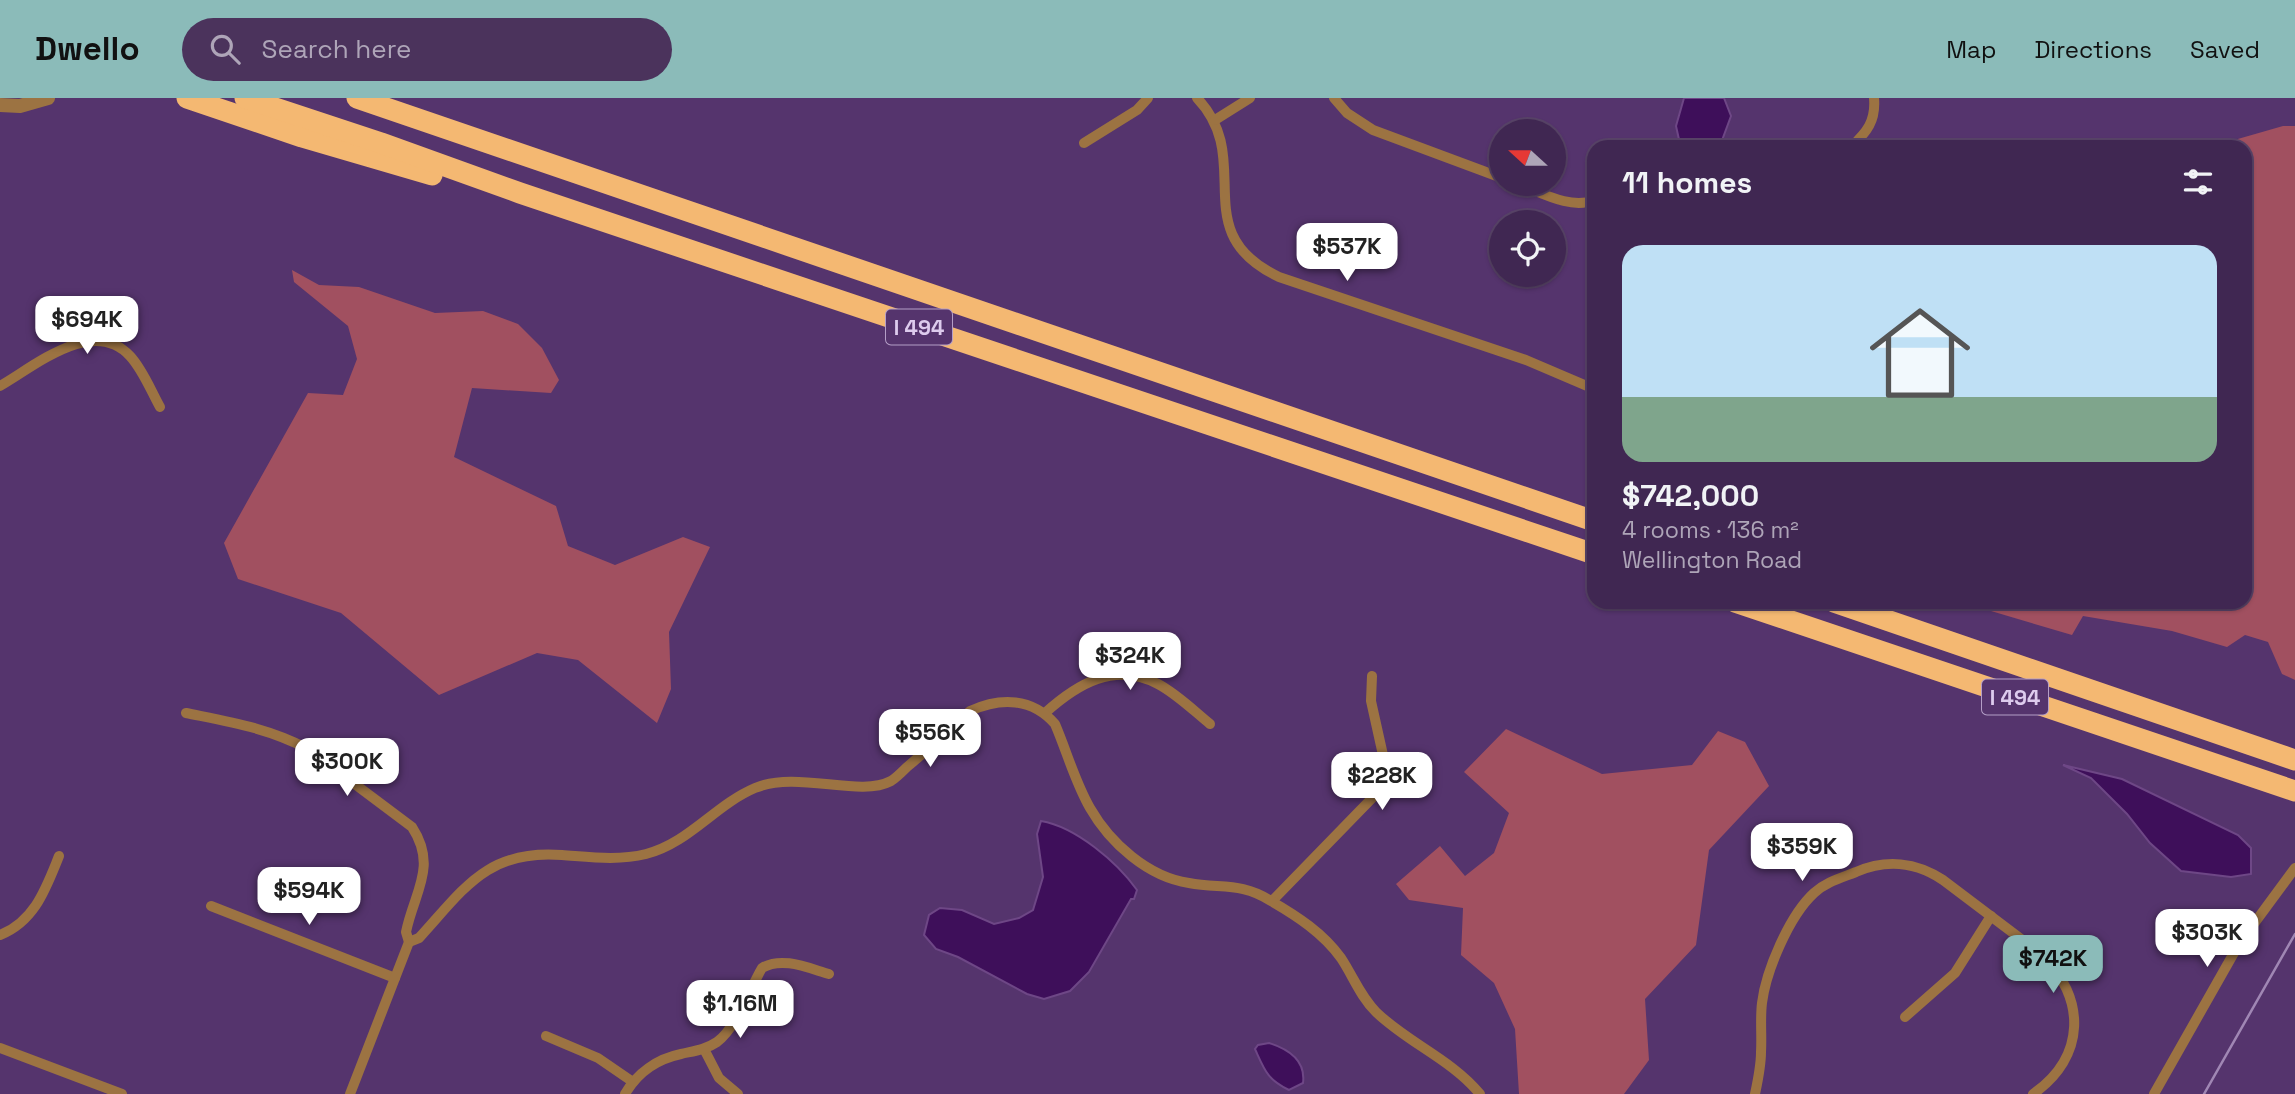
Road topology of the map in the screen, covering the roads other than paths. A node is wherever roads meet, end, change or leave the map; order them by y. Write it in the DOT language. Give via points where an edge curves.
graph roads {
  1 [pos="48,98"];
  2 [pos="187,98"];
  3 [pos="245,98"];
  4 [pos="1148,98"];
  5 [pos="1197,98"];
  6 [pos="1250,98"];
  7 [pos="1334,98"];
  8 [pos="1874,98"];
  9 [pos="365,100"];
  10 [pos="0,104"];
  11 [pos="1215,120"];
  12 [pos="1858,140"];
  13 [pos="1084,143"];
  14 [pos="1489,173"];
  15 [pos="520,193"];
  16 [pos="1552,196"];
  17 [pos="1587,203"];
  18 [pos="0,386"];
  19 [pos="1587,386"];
  20 [pos="160,407"];
  21 [pos="1587,519"];
  22 [pos="1587,552"];
  23 [pos="1756,609"];
  24 [pos="1854,609"];
  25 [pos="1372,676"];
  26 [pos="186,713"];
  27 [pos="1045,713"];
  28 [pos="1210,724"];
  29 [pos="2295,760"];
  30 [pos="2295,791"];
  31 [pos="59,856"];
  32 [pos="2295,868"];
  33 [pos="1272,901"];
  34 [pos="211,906"];
  35 [pos="1991,916"];
  36 [pos="0,935"];
  37 [pos="409,942"];
  38 [pos="829,974"];
  39 [pos="395,978"];
  40 [pos="1905,1017"];
  41 [pos="546,1036"];
  42 [pos="0,1048"];
  43 [pos="704,1049"];
  44 [pos="633,1082"];
  45 [pos="121,1094"];
  46 [pos="350,1094"];
  47 [pos="625,1094"];
  48 [pos="738,1094"];
  49 [pos="1480,1094"];
  50 [pos="1755,1094"];
  51 [pos="2033,1094"];
  52 [pos="2154,1094"];
  1 -- 10 [label="street" via="20,106"];
  2 -- 15 [label="highway" via="444,179"];
  3 -- 15 [label="highway, I 494"];
  4 -- 13 [label="street"];
  5 -- 11 [label="street"];
  6 -- 11 [label="street"];
  7 -- 14 [label="street" via="1373,130"];
  8 -- 12 [label="street" via="1874,117"];
  9 -- 21 [label="highway, I 494"];
  11 -- 19 [label="street" via="1224,152 1227,220 1238,247 1259,268 1526,360"];
  15 -- 22 [label="highway, I 494"];
  16 -- 17 [label="street"];
  18 -- 20 [label="street" via="69,346 95,340 121,348 131,357"];
  23 -- 30 [label="highway, I 494"];
  24 -- 29 [label="highway, I 494"];
  25 -- 33 [label="street" via="1371,701 1385,764 1379,791"];
  26 -- 37 [label="street" via="290,740 412,827 420,839 425,868 408,922"];
  27 -- 28 [label="street" via="1085,682 1129,676 1158,684"];
  27 -- 33 [label="street" via="1055,724 1090,808 1133,857 1175,880 1243,888"];
  27 -- 37 [label="street" via="1020,703 986,704 964,716 891,781 873,786 796,780 757,787 669,846 649,853 629,858 549,854 511,858 478,875 419,938"];
  31 -- 36 [label="street" via="37,905 23,921"];
  32 -- 52 [label="street" via="2239,944"];
  33 -- 49 [label="street" via="1327,942 1376,1012 1450,1064"];
  34 -- 39 [label="street"];
  35 -- 40 [label="street" via="1955,973"];
  35 -- 50 [label="street" via="1929,871 1898,863 1867,867 1815,892 1796,918 1767,979"];
  35 -- 51 [label="street" via="2054,967 2071,999 2074,1035 2069,1053 2048,1083"];
  37 -- 39 [label="street"];
  38 -- 43 [label="street" via="789,963 762,968 727,1032"];
  39 -- 46 [label="street"];
  41 -- 44 [label="street" via="598,1058"];
  42 -- 45 [label="street"];
  43 -- 44 [label="street" via="663,1060"];
  43 -- 48 [label="street" via="719,1078"];
  44 -- 47 [label="street"];
}
